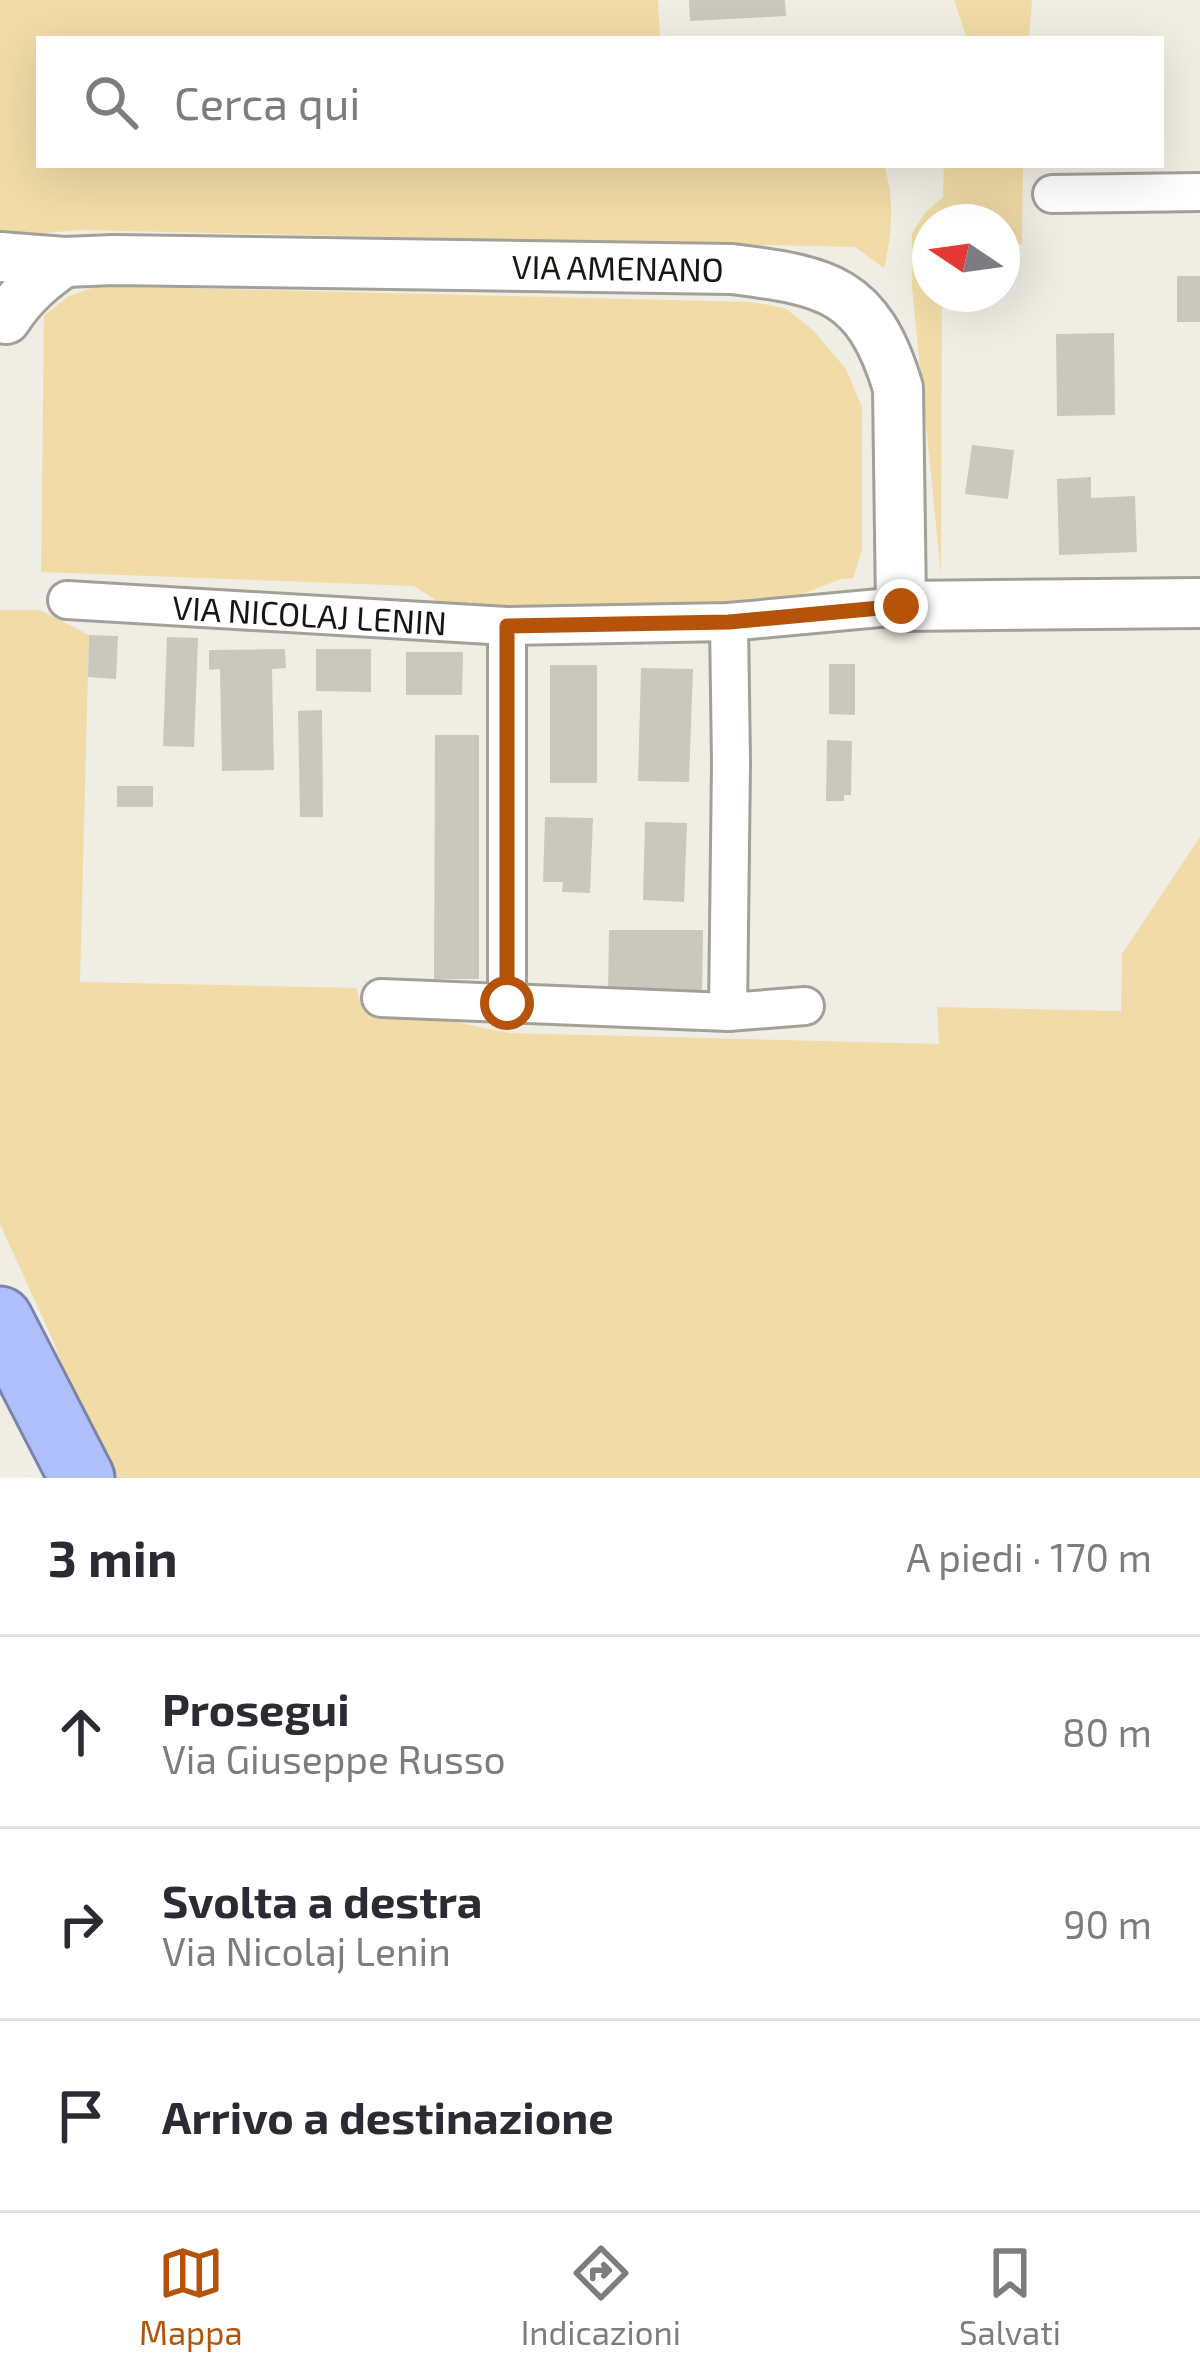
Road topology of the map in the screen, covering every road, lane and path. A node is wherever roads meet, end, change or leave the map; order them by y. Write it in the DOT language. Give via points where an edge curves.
graph roads {
  1 [pos="1200,192"];
  2 [pos="1052,194"];
  3 [pos="0,257"];
  4 [pos="64,262"];
  5 [pos="2,323"];
  6 [pos="67,600"];
  7 [pos="1200,603"];
  8 [pos="901,606"];
  9 [pos="729,622"];
  10 [pos="507,626"];
  11 [pos="381,998"];
  12 [pos="507,1003"];
  13 [pos="806,1006"];
  14 [pos="728,1012"];
  15 [pos="0,1319"];
  16 [pos="0,1408"];
  17 [pos="36,1478"];
  18 [pos="82,1478"];
  1 -- 2 [label="street"];
  3 -- 4 [label="main road, VIA AMENANO"];
  4 -- 5 [label="main road" via="36,281"];
  4 -- 8 [label="main road, VIA AMENANO" via="732,269 821,286 871,322 898,388"];
  6 -- 10 [label="street, VIA NICOLAJ LENIN"];
  7 -- 8 [label="main road, VIA NICOLAJ LENIN"];
  8 -- 9 [label="street, VIA NICOLAJ LENIN"];
  9 -- 10 [label="street, VIA NICOLAJ LENIN"];
  9 -- 14 [label="street"];
  10 -- 12 [label="street"];
  11 -- 12 [label="street"];
  12 -- 14 [label="street"];
  13 -- 14 [label="street"];
  15 -- 18 [label="highway"];
  16 -- 17 [label="highway"];
}
